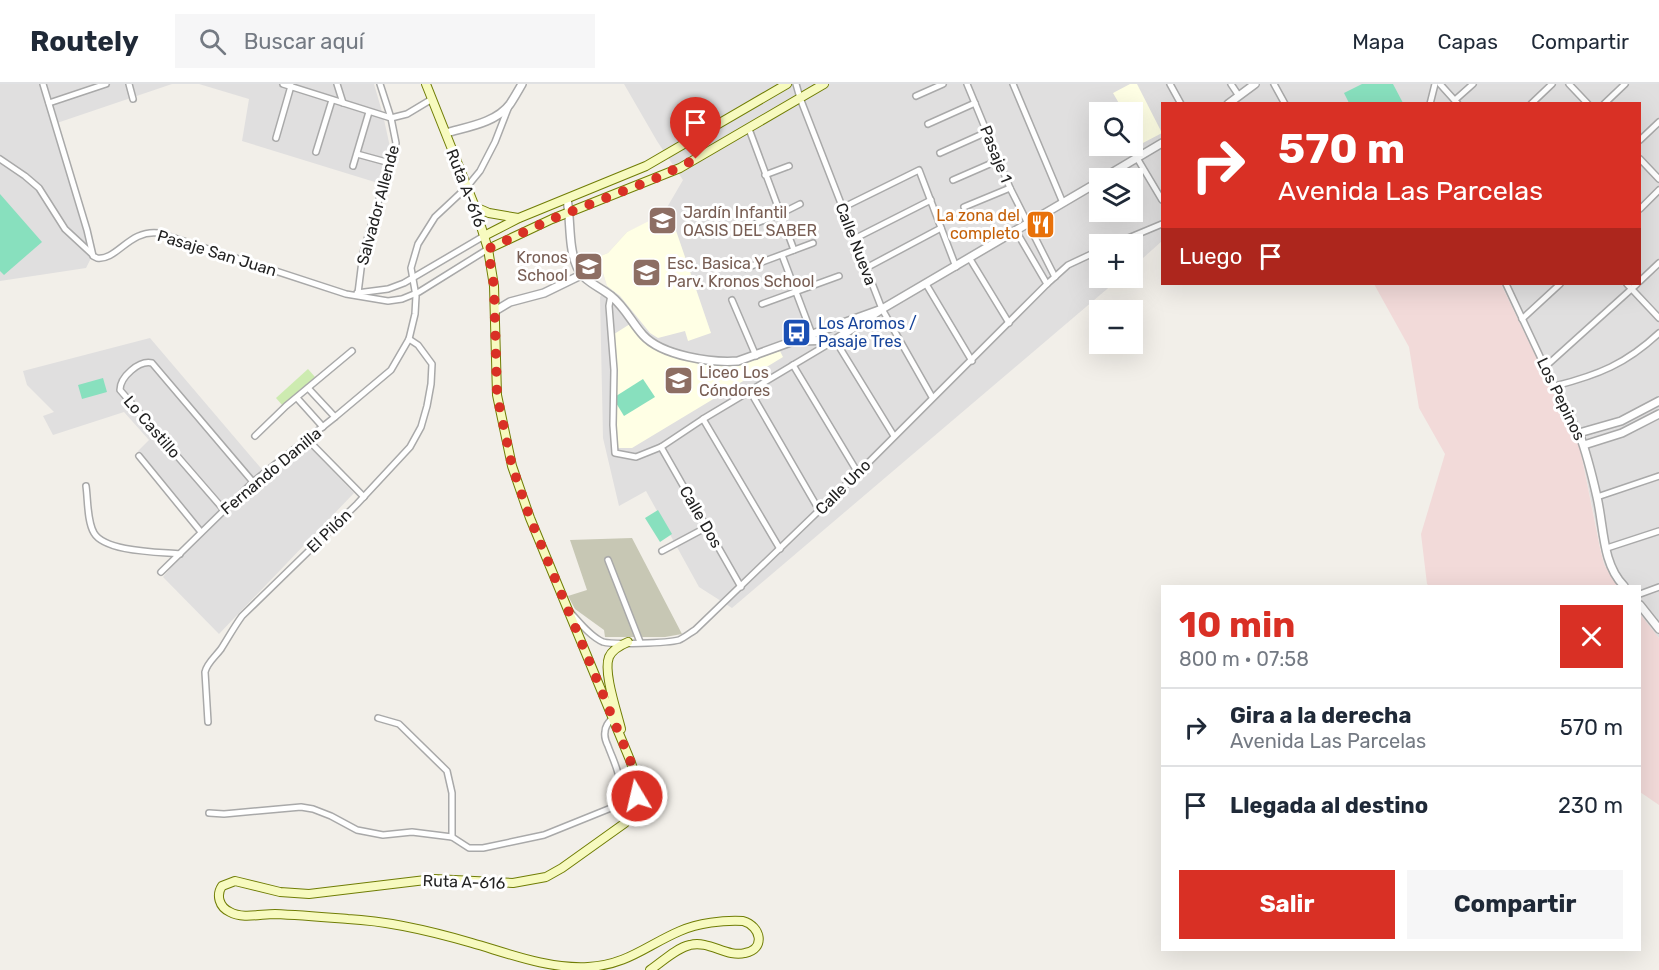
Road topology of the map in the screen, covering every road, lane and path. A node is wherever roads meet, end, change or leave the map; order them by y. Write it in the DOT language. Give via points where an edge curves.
graph roads {
  1 [pos="43,84"];
  2 [pos="106,84"];
  3 [pos="129,84"];
  4 [pos="283,84"];
  5 [pos="338,84"];
  6 [pos="380,84"];
  7 [pos="426,84"];
  8 [pos="522,84"];
  9 [pos="787,84"];
  10 [pos="796,84"];
  11 [pos="824,84"];
  12 [pos="943,84"];
  13 [pos="967,84"];
  14 [pos="1013,84"];
  15 [pos="1170,84"];
  16 [pos="1231,84"];
  17 [pos="1255,84"];
  18 [pos="1274,84"];
  19 [pos="1435,84"];
  20 [pos="1440,84"];
  21 [pos="1473,84"];
  22 [pos="1552,84"];
  23 [pos="1569,84"];
  24 [pos="1625,84"];
  25 [pos="291,85"];
  26 [pos="916,96"];
  27 [pos="1239,96"];
  28 [pos="800,98"];
  29 [pos="133,99"];
  30 [pos="432,99"];
  31 [pos="332,100"];
  32 [pos="1180,102"];
  33 [pos="1231,102"];
  34 [pos="1284,102"];
  35 [pos="1430,102"];
  36 [pos="1456,102"];
  37 [pos="1533,102"];
  38 [pos="1586,102"];
  39 [pos="1606,102"];
  40 [pos="343,103"];
  41 [pos="975,103"];
  42 [pos="49,104"];
  43 [pos="509,106"];
  44 [pos="369,112"];
  45 [pos="391,118"];
  46 [pos="1659,122"];
  47 [pos="928,124"];
  48 [pos="749,129"];
  49 [pos="987,132"];
  50 [pos="446,133"];
  51 [pos="276,138"];
  52 [pos="1641,139"];
  53 [pos="1161,145"];
  54 [pos="316,152"];
  55 [pos="940,153"];
  56 [pos="357,154"];
  57 [pos="1137,158"];
  58 [pos="0,159"];
  59 [pos="999,160"];
  60 [pos="1641,160"];
  61 [pos="390,163"];
  62 [pos="353,166"];
  63 [pos="789,166"];
  64 [pos="1121,168"];
  65 [pos="765,175"];
  66 [pos="1659,179"];
  67 [pos="953,180"];
  68 [pos="1089,187"];
  69 [pos="466,188"];
  70 [pos="1010,188"];
  71 [pos="1659,190"];
  72 [pos="1161,198"];
  73 [pos="567,199"];
  74 [pos="931,200"];
  75 [pos="1063,203"];
  76 [pos="800,204"];
  77 [pos="475,207"];
  78 [pos="964,207"];
  79 [pos="842,208"];
  80 [pos="1641,208"];
  81 [pos="570,212"];
  82 [pos="780,214"];
  83 [pos="519,218"];
  84 [pos="1027,224"];
  85 [pos="1161,224"];
  86 [pos="941,228"];
  87 [pos="736,231"];
  88 [pos="1016,231"];
  89 [pos="1138,234"];
  90 [pos="484,236"];
  91 [pos="854,239"];
  92 [pos="813,243"];
  93 [pos="488,249"];
  94 [pos="794,250"];
  95 [pos="93,255"];
  96 [pos="782,255"];
  97 [pos="1089,255"];
  98 [pos="970,259"];
  99 [pos="1659,263"];
  100 [pos="956,267"];
  101 [pos="746,268"];
  102 [pos="866,268"];
  103 [pos="582,275"];
  104 [pos="839,276"];
  105 [pos="1055,277"];
  106 [pos="1641,279"];
  107 [pos="412,280"];
  108 [pos="926,284"];
  109 [pos="1047,284"];
  110 [pos="1506,285"];
  111 [pos="1559,285"];
  112 [pos="1628,285"];
  113 [pos="1635,285"];
  114 [pos="1632,289"];
  115 [pos="795,291"];
  116 [pos="358,292"];
  117 [pos="346,294"];
  118 [pos="416,294"];
  119 [pos="611,296"];
  120 [pos="732,300"];
  121 [pos="762,304"];
  122 [pos="882,309"];
  123 [pos="495,311"];
  124 [pos="1659,318"];
  125 [pos="1522,319"];
  126 [pos="1009,323"];
  127 [pos="1659,333"];
  128 [pos="813,338"];
  129 [pos="409,339"];
  130 [pos="835,340"];
  131 [pos="352,351"];
  132 [pos="756,356"];
  133 [pos="972,360"];
  134 [pos="793,365"];
  135 [pos="1545,368"];
  136 [pos="1555,386"];
  137 [pos="308,388"];
  138 [pos="750,391"];
  139 [pos="932,397"];
  140 [pos="297,398"];
  141 [pos="1659,401"];
  142 [pos="1659,414"];
  143 [pos="335,417"];
  144 [pos="703,419"];
  145 [pos="323,427"];
  146 [pos="1579,433"];
  147 [pos="255,436"];
  148 [pos="894,436"];
  149 [pos="308,439"];
  150 [pos="1584,445"];
  151 [pos="661,447"];
  152 [pos="139,456"];
  153 [pos="858,473"];
  154 [pos="1659,476"];
  155 [pos="253,482"];
  156 [pos="86,486"];
  157 [pos="363,497"];
  158 [pos="1597,497"];
  159 [pos="224,510"];
  160 [pos="819,510"];
  161 [pos="707,527"];
  162 [pos="1659,531"];
  163 [pos="201,532"];
  164 [pos="1607,548"];
  165 [pos="780,549"];
  166 [pos="662,551"];
  167 [pos="180,554"];
  168 [pos="608,560"];
  169 [pos="161,572"];
  170 [pos="1623,585"];
  171 [pos="741,587"];
  172 [pos="1659,587"];
  173 [pos="1641,594"];
  174 [pos="1641,606"];
  175 [pos="567,609"];
  176 [pos="1659,629"];
  177 [pos="628,642"];
  178 [pos="640,642"];
  179 [pos="615,715"];
  180 [pos="378,718"];
  181 [pos="208,722"];
  182 [pos="208,813"];
  183 [pos="452,837"];
  184 [pos="650,970"];
  1 -- 42 [label="street"];
  2 -- 42 [label="street"];
  3 -- 29 [label="street"];
  4 -- 25 [label="street"];
  5 -- 40 [label="street"];
  6 -- 45 [label="street, Salvador Allende"];
  7 -- 30 [label="main road, Ruta A-616"];
  8 -- 43 [label="street"];
  9 -- 73 [label="main road" via="646,166"];
  10 -- 28 [label="street, Calle Nueva"];
  11 -- 28 [label="main road"];
  12 -- 26 [label="street"];
  13 -- 41 [label="street, Pasaje 1"];
  14 -- 75 [label="street"];
  15 -- 32 [label="street"];
  16 -- 27 [label="street"];
  17 -- 27 [label="street"];
  18 -- 34 [label="street"];
  19 -- 35 [label="street"];
  20 -- 36 [label="street"];
  21 -- 36 [label="street"];
  22 -- 37 [label="street"];
  23 -- 38 [label="street"];
  24 -- 39 [label="street"];
  25 -- 31 [label="street"];
  25 -- 51 [label="street"];
  27 -- 33 [label="street"];
  28 -- 48 [label="main road"];
  28 -- 79 [label="street, Calle Nueva"];
  30 -- 45 [label="street" via="407,114"];
  30 -- 50 [label="main road, Ruta A-616"];
  31 -- 40 [label="street"];
  31 -- 54 [label="street"];
  40 -- 44 [label="street"];
  41 -- 47 [label="street"];
  41 -- 49 [label="street, Pasaje 1"];
  42 -- 95 [label="street"];
  43 -- 50 [label="street" via="476,125"];
  43 -- 69 [label="street" via="490,152"];
  44 -- 45 [label="street"];
  44 -- 56 [label="street"];
  45 -- 61 [label="street, Salvador Allende" via="396,139"];
  46 -- 52 [label="street"];
  48 -- 65 [label="street"];
  48 -- 81 [label="main road" via="680,168"];
  49 -- 55 [label="street"];
  49 -- 59 [label="street, Pasaje 1"];
  50 -- 69 [label="main road, Ruta A-616"];
  53 -- 57 [label="street"];
  56 -- 61 [label="street"];
  56 -- 62 [label="street"];
  57 -- 64 [label="street"];
  57 -- 72 [label="street"];
  58 -- 95 [label="street" via="39,188 65,229"];
  59 -- 67 [label="street"];
  59 -- 70 [label="street, Pasaje 1"];
  60 -- 66 [label="street"];
  61 -- 116 [label="street, Salvador Allende" via="363,253"];
  63 -- 65 [label="street"];
  65 -- 82 [label="street"];
  68 -- 75 [label="street"];
  69 -- 77 [label="main road, Ruta A-616"];
  69 -- 107 [label="street" via="423,234 411,268"];
  70 -- 78 [label="street"];
  70 -- 84 [label="street, Pasaje 1"];
  71 -- 80 [label="street"];
  73 -- 81 [label="street"];
  73 -- 83 [label="main road"];
  74 -- 79 [label="street" via="920,170"];
  74 -- 86 [label="street"];
  74 -- 91 [label="street"];
  75 -- 84 [label="street"];
  76 -- 82 [label="street"];
  77 -- 83 [label="main road"];
  77 -- 90 [label="main road, Ruta A-616"];
  79 -- 91 [label="street, Calle Nueva"];
  81 -- 93 [label="main road"];
  81 -- 103 [label="street" via="574,256"];
  82 -- 87 [label="street"];
  82 -- 94 [label="street"];
  83 -- 90 [label="main road"];
  84 -- 88 [label="street"];
  84 -- 105 [label="street, Pasaje 1"];
  85 -- 89 [label="street"];
  86 -- 100 [label="street"];
  86 -- 102 [label="street"];
  88 -- 98 [label="street"];
  88 -- 109 [label="street"];
  90 -- 93 [label="main road, Ruta A-616"];
  90 -- 107 [label="street, Pasaje San Juan"];
  91 -- 102 [label="street, Calle Nueva"];
  92 -- 94 [label="street"];
  93 -- 118 [label="street"];
  93 -- 123 [label="main road, Ruta A-616"];
  94 -- 96 [label="street"];
  95 -- 117 [label="street, Pasaje San Juan" via="102,259 136,236 159,233"];
  96 -- 101 [label="street"];
  96 -- 115 [label="street"];
  97 -- 105 [label="street, Calle Uno"];
  98 -- 100 [label="street"];
  98 -- 126 [label="street"];
  99 -- 106 [label="street"];
  100 -- 108 [label="street"];
  102 -- 122 [label="street, Calle Nueva"];
  103 -- 119 [label="street"];
  103 -- 123 [label="street"];
  104 -- 115 [label="street"];
  105 -- 109 [label="street, Calle Uno"];
  107 -- 116 [label="street, Pasaje San Juan" via="388,289"];
  107 -- 118 [label="street"];
  108 -- 122 [label="street"];
  108 -- 133 [label="street"];
  109 -- 126 [label="street, Calle Uno"];
  110 -- 125 [label="street, Los Pepinos"];
  111 -- 125 [label="street"];
  112 -- 114 [label="street"];
  113 -- 114 [label="street"];
  114 -- 124 [label="street"];
  114 -- 135 [label="street"];
  115 -- 121 [label="street"];
  115 -- 128 [label="street"];
  116 -- 117 [label="street, Pasaje San Juan"];
  117 -- 118 [label="street, Pasaje San Juan" via="388,301"];
  118 -- 129 [label="street"];
  119 -- 132 [label="street" via="643,335 660,347 724,362"];
  119 -- 151 [label="street" via="615,453 636,457"];
  120 -- 132 [label="street"];
  122 -- 128 [label="street"];
  122 -- 130 [label="street"];
  122 -- 139 [label="street, Calle Nueva"];
  123 -- 175 [label="main road, Ruta A-616" via="497,395 504,433 530,518"];
  125 -- 135 [label="street, Los Pepinos"];
  126 -- 133 [label="street, Calle Uno"];
  127 -- 136 [label="street" via="1619,364"];
  128 -- 130 [label="street"];
  128 -- 132 [label="street"];
  129 -- 143 [label="street, Fernando Danilla" via="385,375"];
  129 -- 157 [label="street, El Pilón" via="432,364 421,427 410,447"];
  130 -- 134 [label="street"];
  130 -- 148 [label="street"];
  131 -- 137 [label="street"];
  133 -- 139 [label="street, Calle Uno"];
  134 -- 138 [label="street"];
  134 -- 153 [label="street"];
  135 -- 136 [label="street, Los Pepinos"];
  136 -- 146 [label="street, Los Pepinos"];
  137 -- 140 [label="street"];
  137 -- 143 [label="street"];
  138 -- 144 [label="street"];
  138 -- 160 [label="street"];
  139 -- 148 [label="street, Calle Uno"];
  140 -- 145 [label="street"];
  140 -- 147 [label="street"];
  141 -- 146 [label="street" via="1621,421"];
  142 -- 150 [label="street" via="1622,433"];
  143 -- 145 [label="street, Fernando Danilla"];
  144 -- 151 [label="street"];
  144 -- 165 [label="street"];
  145 -- 149 [label="street, Fernando Danilla"];
  146 -- 150 [label="street, Los Pepinos"];
  148 -- 153 [label="street, Calle Uno"];
  149 -- 155 [label="street, Fernando Danilla"];
  149 -- 157 [label="street"];
  150 -- 158 [label="street, Los Pepinos"];
  151 -- 161 [label="street, Calle Dos"];
  152 -- 163 [label="street"];
  153 -- 160 [label="street, Calle Uno"];
  154 -- 158 [label="street"];
  155 -- 159 [label="street, Fernando Danilla"];
  155 -- 159 [label="street, Lo Castillo" via="152,363 143,362 134,369 122,381 120,390"];
  156 -- 167 [label="street" via="94,534 104,542 127,549"];
  157 -- 181 [label="street, El Pilón" via="242,616 207,665"];
  158 -- 164 [label="street, Los Pepinos"];
  159 -- 163 [label="street, Fernando Danilla"];
  160 -- 165 [label="street, Calle Uno"];
  161 -- 166 [label="street"];
  161 -- 171 [label="street, Calle Dos"];
  162 -- 164 [label="street"];
  163 -- 167 [label="street, Fernando Danilla"];
  164 -- 170 [label="street, Los Pepinos" via="1608,562"];
  165 -- 171 [label="street, Calle Uno"];
  167 -- 169 [label="street, Fernando Danilla"];
  168 -- 178 [label="street"];
  171 -- 178 [label="street, Calle Uno" via="680,639"];
  172 -- 173 [label="street"];
  174 -- 176 [label="street"];
  175 -- 177 [label="street, Calle Uno" via="603,642"];
  175 -- 179 [label="main road, Ruta A-616"];
  177 -- 178 [label="street, Calle Uno"];
  177 -- 179 [label="main road" via="615,650 608,661"];
  179 -- 183 [label="street" via="604,734 621,786 620,796 611,808 544,835 483,848 469,849"];
  179 -- 184 [label="main road, Ruta A-616" via="637,780 633,810 625,823 546,877 513,883 434,879 309,894 280,892 235,880 222,886 219,897 225,909 235,914 392,924 558,966 614,963 699,925 743,921 757,930 757,945 748,952 694,944 681,948"];
  180 -- 183 [label="street" via="399,724 447,771 452,793"];
  182 -- 183 [label="street" via="300,807 374,834 412,832"];
}
